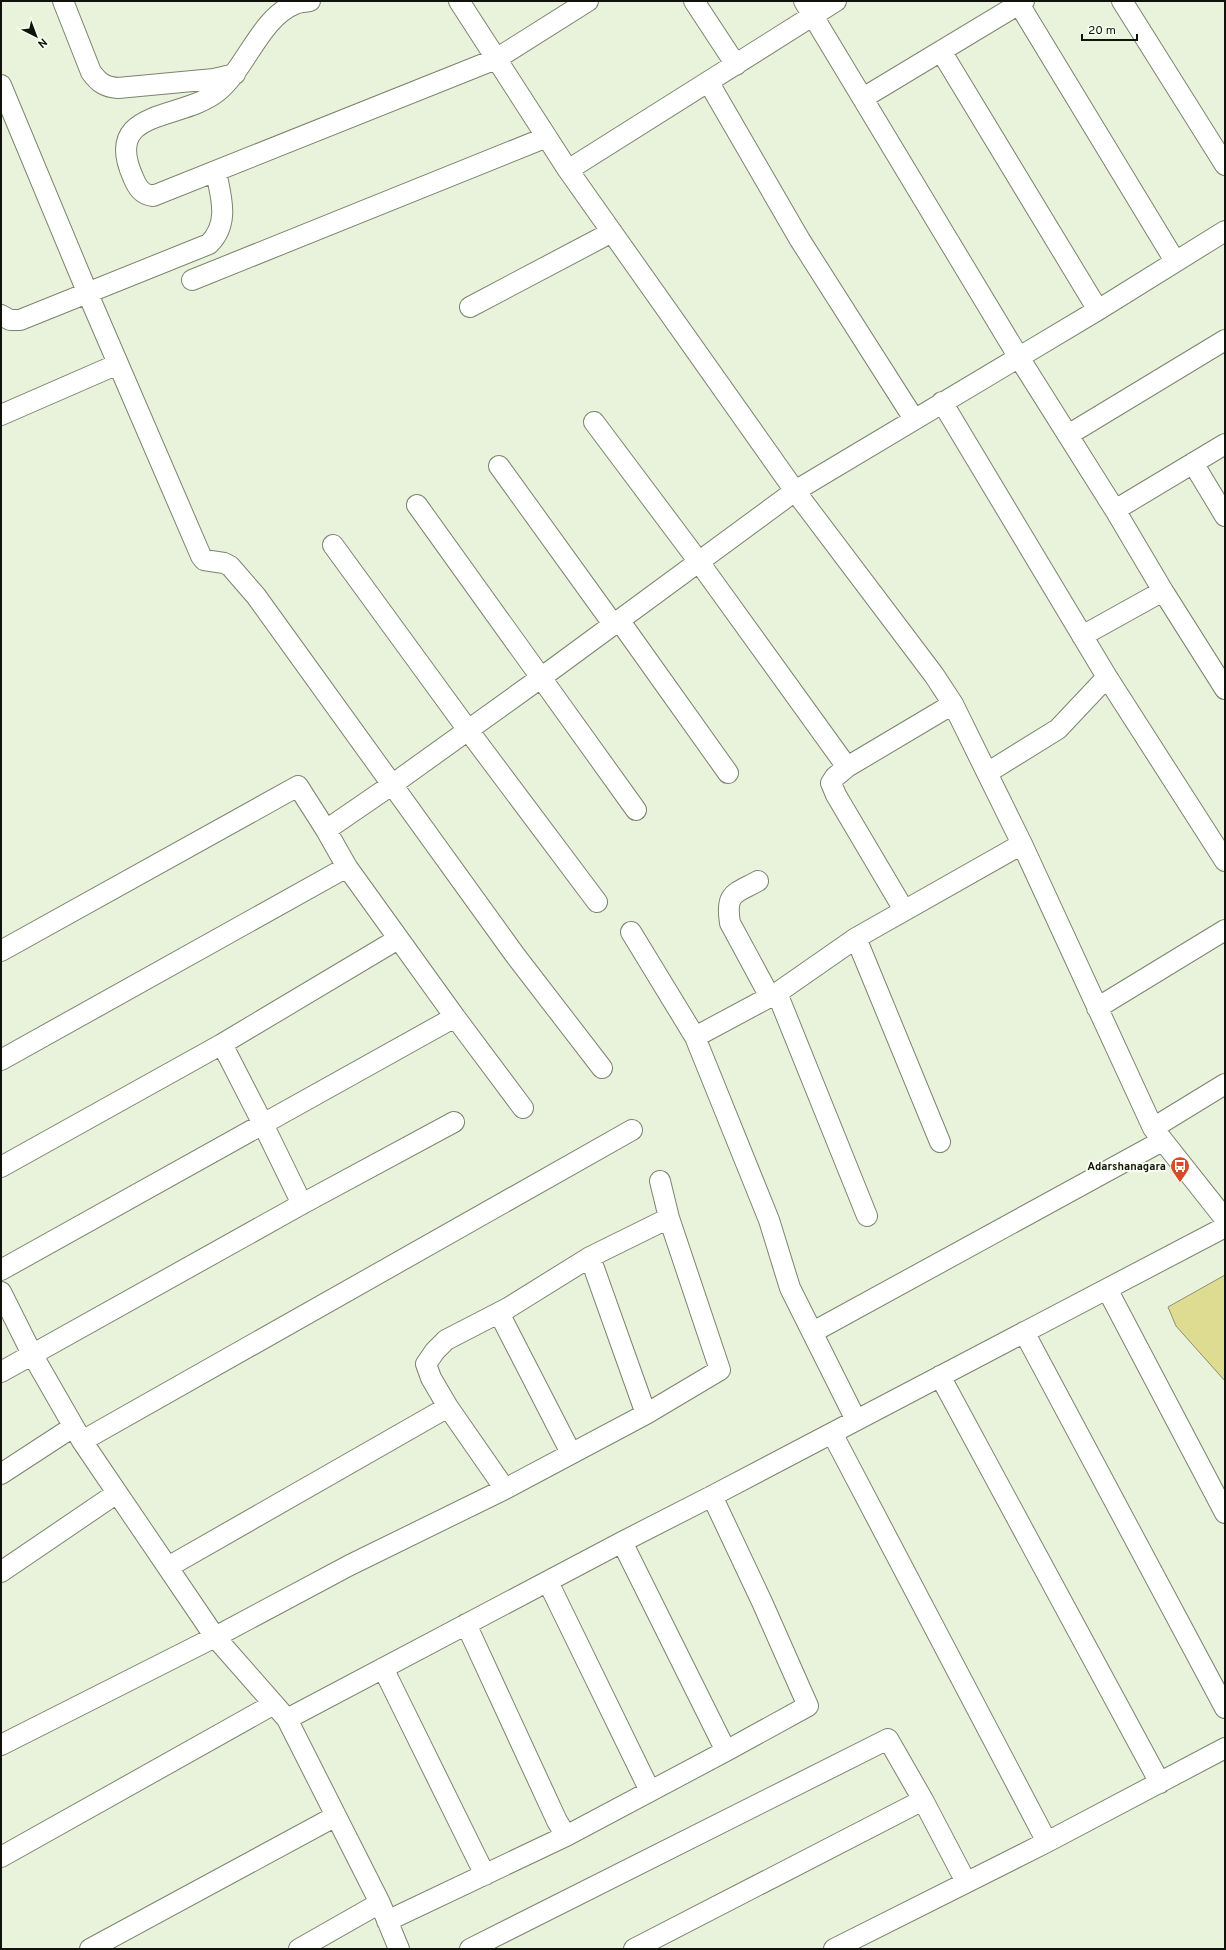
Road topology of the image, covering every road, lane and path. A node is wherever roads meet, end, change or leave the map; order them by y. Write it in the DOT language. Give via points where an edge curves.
graph roads {
  1 [pos="63,1"];
  2 [pos="310,1"];
  3 [pos="459,1"];
  4 [pos="694,1"];
  5 [pos="836,1"];
  6 [pos="1122,1"];
  7 [pos="586,2"];
  8 [pos="1022,2"];
  9 [pos="809,8"];
  10 [pos="941,51"];
  11 [pos="496,59"];
  12 [pos="736,65"];
  13 [pos="235,74"];
  14 [pos="709,82"];
  15 [pos="1,85"];
  16 [pos="863,98"];
  17 [pos="546,137"];
  18 [pos="1225,165"];
  19 [pos="568,170"];
  20 [pos="216,172"];
  21 [pos="1225,231"];
  22 [pos="612,232"];
  23 [pos="1175,261"];
  24 [pos="192,280"];
  25 [pos="88,294"];
  26 [pos="470,307"];
  27 [pos="1098,310"];
  28 [pos="1,315"];
  29 [pos="1225,340"];
  30 [pos="1018,356"];
  31 [pos="118,364"];
  32 [pos="942,402"];
  33 [pos="1,415"];
  34 [pos="914,419"];
  35 [pos="594,422"];
  36 [pos="1068,435"];
  37 [pos="1225,444"];
  38 [pos="1193,463"];
  39 [pos="498,466"];
  40 [pos="795,491"];
  41 [pos="417,505"];
  42 [pos="1115,510"];
  43 [pos="1225,516"];
  44 [pos="333,545"];
  45 [pos="698,562"];
  46 [pos="1163,591"];
  47 [pos="616,622"];
  48 [pos="1082,636"];
  49 [pos="542,677"];
  50 [pos="1107,677"];
  51 [pos="1225,689"];
  52 [pos="953,704"];
  53 [pos="468,730"];
  54 [pos="847,767"];
  55 [pos="728,773"];
  56 [pos="987,773"];
  57 [pos="393,784"];
  58 [pos="636,810"];
  59 [pos="326,830"];
  60 [pos="1022,844"];
  61 [pos="1225,861"];
  62 [pos="347,867"];
  63 [pos="758,880"];
  64 [pos="597,902"];
  65 [pos="904,910"];
  66 [pos="1225,930"];
  67 [pos="630,932"];
  68 [pos="856,938"];
  69 [pos="398,939"];
  70 [pos="1,951"];
  71 [pos="774,995"];
  72 [pos="1098,1008"];
  73 [pos="455,1017"];
  74 [pos="695,1037"];
  75 [pos="222,1044"];
  76 [pos="1,1060"];
  77 [pos="602,1068"];
  78 [pos="1225,1084"];
  79 [pos="523,1108"];
  80 [pos="454,1122"];
  81 [pos="263,1124"];
  82 [pos="632,1130"];
  83 [pos="1158,1134"];
  84 [pos="940,1142"];
  85 [pos="1,1167"];
  86 [pos="660,1181"];
  87 [pos="302,1204"];
  88 [pos="867,1216"];
  89 [pos="669,1218"];
  90 [pos="1225,1219"];
  91 [pos="1225,1227"];
  92 [pos="590,1257"];
  93 [pos="1,1270"];
  94 [pos="1107,1288"];
  95 [pos="1,1292"];
  96 [pos="498,1313"];
  97 [pos="813,1332"];
  98 [pos="1024,1332"];
  99 [pos="32,1354"];
  100 [pos="1,1372"];
  101 [pos="940,1376"];
  102 [pos="448,1407"];
  103 [pos="646,1414"];
  104 [pos="856,1420"];
  105 [pos="832,1433"];
  106 [pos="77,1434"];
  107 [pos="571,1453"];
  108 [pos="1,1474"];
  109 [pos="505,1490"];
  110 [pos="117,1493"];
  111 [pos="712,1496"];
  112 [pos="1225,1513"];
  113 [pos="622,1542"];
  114 [pos="168,1567"];
  115 [pos="1,1572"];
  116 [pos="548,1582"];
  117 [pos="466,1624"];
  118 [pos="215,1637"];
  119 [pos="383,1668"];
  120 [pos="1225,1708"];
  121 [pos="280,1711"];
  122 [pos="1,1745"];
  123 [pos="1225,1748"];
  124 [pos="726,1751"];
  125 [pos="1160,1783"];
  126 [pos="650,1792"];
  127 [pos="923,1800"];
  128 [pos="336,1816"];
  129 [pos="566,1836"];
  130 [pos="1047,1842"];
  131 [pos="1,1858"];
  132 [pos="485,1875"];
  133 [pos="966,1882"];
  134 [pos="384,1912"];
  135 [pos="90,1949"];
  136 [pos="298,1949"];
  137 [pos="399,1949"];
  138 [pos="470,1949"];
  139 [pos="634,1949"];
  140 [pos="834,1949"];
  1 -- 13 [label="street" via="91,72 98,82 108,87 214,79"];
  2 -- 13 [label="street" via="295,4 273,20"];
  3 -- 11 [label="street"];
  4 -- 12 [label="street"];
  5 -- 9 [label="street"];
  6 -- 18 [label="street"];
  7 -- 11 [label="street"];
  8 -- 10 [label="street"];
  8 -- 23 [label="street"];
  9 -- 12 [label="street"];
  9 -- 16 [label="street"];
  10 -- 16 [label="street"];
  10 -- 27 [label="street"];
  11 -- 17 [label="street"];
  11 -- 20 [label="street"];
  12 -- 14 [label="street"];
  13 -- 20 [label="street" via="217,92 201,102 142,123 126,140 126,162 135,183 146,196 153,196"];
  14 -- 19 [label="street"];
  14 -- 34 [label="street" via="800,240"];
  15 -- 25 [label="street"];
  16 -- 30 [label="street"];
  17 -- 19 [label="street"];
  17 -- 24 [label="street"];
  19 -- 22 [label="street"];
  20 -- 25 [label="street" via="224,213 221,227 209,244"];
  21 -- 23 [label="street"];
  22 -- 26 [label="street"];
  22 -- 40 [label="street"];
  23 -- 27 [label="street"];
  25 -- 28 [label="street" via="20,320 10,320"];
  25 -- 31 [label="street"];
  27 -- 30 [label="street"];
  29 -- 36 [label="street"];
  30 -- 32 [label="street"];
  30 -- 36 [label="street"];
  31 -- 33 [label="street"];
  31 -- 57 [label="street" via="201,556 204,560 230,566 240,576"];
  32 -- 34 [label="street"];
  32 -- 48 [label="street"];
  34 -- 40 [label="street"];
  35 -- 45 [label="street"];
  36 -- 42 [label="street"];
  37 -- 38 [label="street"];
  38 -- 42 [label="street"];
  38 -- 43 [label="street"];
  39 -- 47 [label="street"];
  40 -- 45 [label="street"];
  40 -- 52 [label="street" via="934,675"];
  41 -- 49 [label="street"];
  42 -- 46 [label="street"];
  44 -- 53 [label="street"];
  45 -- 47 [label="street"];
  45 -- 54 [label="street"];
  46 -- 48 [label="street"];
  46 -- 51 [label="street"];
  47 -- 49 [label="street"];
  47 -- 55 [label="street"];
  48 -- 50 [label="street"];
  49 -- 53 [label="street"];
  49 -- 58 [label="street"];
  50 -- 56 [label="street" via="1058,729"];
  50 -- 61 [label="street"];
  52 -- 54 [label="street"];
  52 -- 56 [label="street"];
  53 -- 57 [label="street"];
  53 -- 64 [label="street"];
  54 -- 65 [label="street" via="832,783 836,795"];
  56 -- 60 [label="street"];
  57 -- 59 [label="street"];
  57 -- 77 [label="street" via="515,955"];
  59 -- 62 [label="street"];
  59 -- 70 [label="street" via="298,786"];
  60 -- 65 [label="street"];
  60 -- 72 [label="street"];
  62 -- 69 [label="street"];
  62 -- 76 [label="street"];
  63 -- 71 [label="street" via="732,896 728,902 728,910 730,923"];
  65 -- 68 [label="street"];
  66 -- 72 [label="street"];
  67 -- 74 [label="street"];
  68 -- 71 [label="street"];
  68 -- 84 [label="street"];
  69 -- 73 [label="street"];
  69 -- 75 [label="street"];
  71 -- 74 [label="street"];
  71 -- 88 [label="street"];
  72 -- 83 [label="street"];
  73 -- 79 [label="street"];
  73 -- 81 [label="street"];
  74 -- 97 [label="street" via="769,1220 790,1288"];
  75 -- 81 [label="street"];
  75 -- 85 [label="street"];
  78 -- 83 [label="street"];
  80 -- 87 [label="street"];
  81 -- 87 [label="street"];
  81 -- 93 [label="street"];
  82 -- 106 [label="street"];
  83 -- 90 [label="street"];
  83 -- 97 [label="street"];
  86 -- 89 [label="street"];
  87 -- 99 [label="street"];
  89 -- 92 [label="street"];
  89 -- 103 [label="street" via="720,1370"];
  91 -- 94 [label="street"];
  92 -- 96 [label="street"];
  92 -- 103 [label="street"];
  94 -- 98 [label="street"];
  94 -- 112 [label="street"];
  95 -- 99 [label="street"];
  96 -- 102 [label="street" via="446,1340 426,1364 430,1378"];
  96 -- 107 [label="street"];
  97 -- 104 [label="street"];
  98 -- 101 [label="street"];
  98 -- 120 [label="street"];
  99 -- 100 [label="street"];
  99 -- 106 [label="street"];
  101 -- 104 [label="street"];
  101 -- 125 [label="street"];
  102 -- 109 [label="street"];
  102 -- 114 [label="street"];
  103 -- 107 [label="street"];
  104 -- 105 [label="street"];
  105 -- 111 [label="street"];
  105 -- 130 [label="street"];
  106 -- 108 [label="street"];
  106 -- 110 [label="street"];
  107 -- 109 [label="street"];
  109 -- 118 [label="street" via="350,1565"];
  110 -- 114 [label="street"];
  110 -- 115 [label="street"];
  111 -- 113 [label="street"];
  111 -- 124 [label="street" via="808,1706"];
  113 -- 116 [label="street"];
  113 -- 124 [label="street"];
  114 -- 118 [label="street"];
  116 -- 117 [label="street"];
  116 -- 126 [label="street"];
  117 -- 119 [label="street"];
  117 -- 129 [label="street"];
  118 -- 121 [label="street"];
  118 -- 122 [label="street"];
  119 -- 121 [label="street"];
  119 -- 132 [label="street"];
  121 -- 128 [label="street"];
  121 -- 131 [label="street"];
  123 -- 125 [label="street"];
  124 -- 126 [label="street"];
  125 -- 130 [label="street"];
  126 -- 129 [label="street"];
  127 -- 133 [label="street"];
  127 -- 138 [label="street" via="888,1739"];
  127 -- 139 [label="street"];
  128 -- 134 [label="street"];
  128 -- 135 [label="street"];
  129 -- 132 [label="street"];
  130 -- 133 [label="street"];
  132 -- 134 [label="street"];
  133 -- 140 [label="street"];
  134 -- 136 [label="street"];
  134 -- 137 [label="street"];
}
